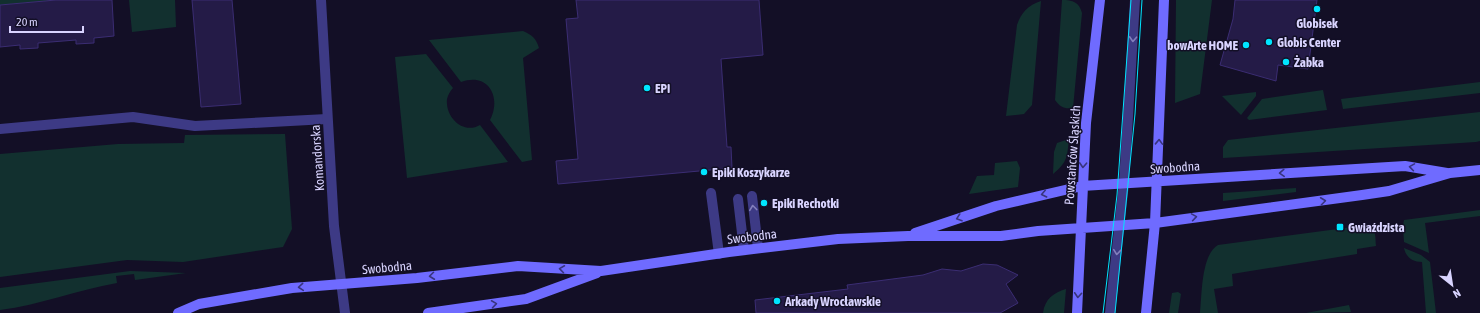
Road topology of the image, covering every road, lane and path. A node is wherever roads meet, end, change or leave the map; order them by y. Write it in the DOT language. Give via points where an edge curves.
graph roads {
  1 [pos="321,0"];
  2 [pos="1100,0"];
  3 [pos="1135,0"];
  4 [pos="1164,0"];
  5 [pos="327,119"];
  6 [pos="0,129"];
  7 [pos="1480,170"];
  8 [pos="1450,173"];
  9 [pos="1157,181"];
  10 [pos="1124,183"];
  11 [pos="1082,186"];
  12 [pos="711,193"];
  13 [pos="752,196"];
  14 [pos="738,199"];
  15 [pos="1155,223"];
  16 [pos="1120,225"];
  17 [pos="1080,228"];
  18 [pos="908,236"];
  19 [pos="758,248"];
  20 [pos="744,250"];
  21 [pos="719,254"];
  22 [pos="601,271"];
  23 [pos="340,284"];
  24 [pos="178,313"];
  25 [pos="345,313"];
  26 [pos="428,313"];
  27 [pos="1076,313"];
  28 [pos="1110,313"];
  29 [pos="1146,313"];
  1 -- 5 [label="street, Komandorska"];
  2 -- 11 [label="street, Powstańców Śląskich, one-way" via="1086,123"];
  3 -- 10 [label="street, one-way"];
  9 -- 4 [label="street, one-way"];
  5 -- 6 [label="street" via="195,126 133,117"];
  5 -- 23 [label="street, Komandorska"];
  7 -- 8 [label="street, Swobodna"];
  8 -- 9 [label="street, Swobodna, one-way" via="1405,166"];
  15 -- 8 [label="street, Swobodna, one-way" via="1376,193"];
  9 -- 10 [label="street, Swobodna"];
  9 -- 15 [label="street"];
  10 -- 11 [label="street, Swobodna"];
  10 -- 16 [label="street"];
  11 -- 17 [label="street, Powstańców Śląskich"];
  11 -- 18 [label="street, Swobodna, one-way" via="996,206"];
  12 -- 21 [label="street"];
  19 -- 13 [label="street, one-way"];
  14 -- 20 [label="street"];
  15 -- 16 [label="street, Swobodna"];
  15 -- 29 [label="street"];
  16 -- 17 [label="street, Swobodna"];
  16 -- 28 [label="street, one-way"];
  17 -- 18 [label="street, Swobodna" via="1001,236"];
  17 -- 27 [label="street, Powstańców Śląskich, one-way"];
  18 -- 19 [label="street, Swobodna" via="838,238"];
  19 -- 20 [label="street, Swobodna"];
  20 -- 21 [label="street, Swobodna"];
  21 -- 22 [label="street, Swobodna"];
  22 -- 23 [label="street, Swobodna, one-way" via="518,266"];
  26 -- 22 [label="street, Swobodna, one-way" via="526,299"];
  23 -- 24 [label="street, Swobodna, one-way" via="249,294 199,304"];
  23 -- 25 [label="street, Komandorska"];
}
